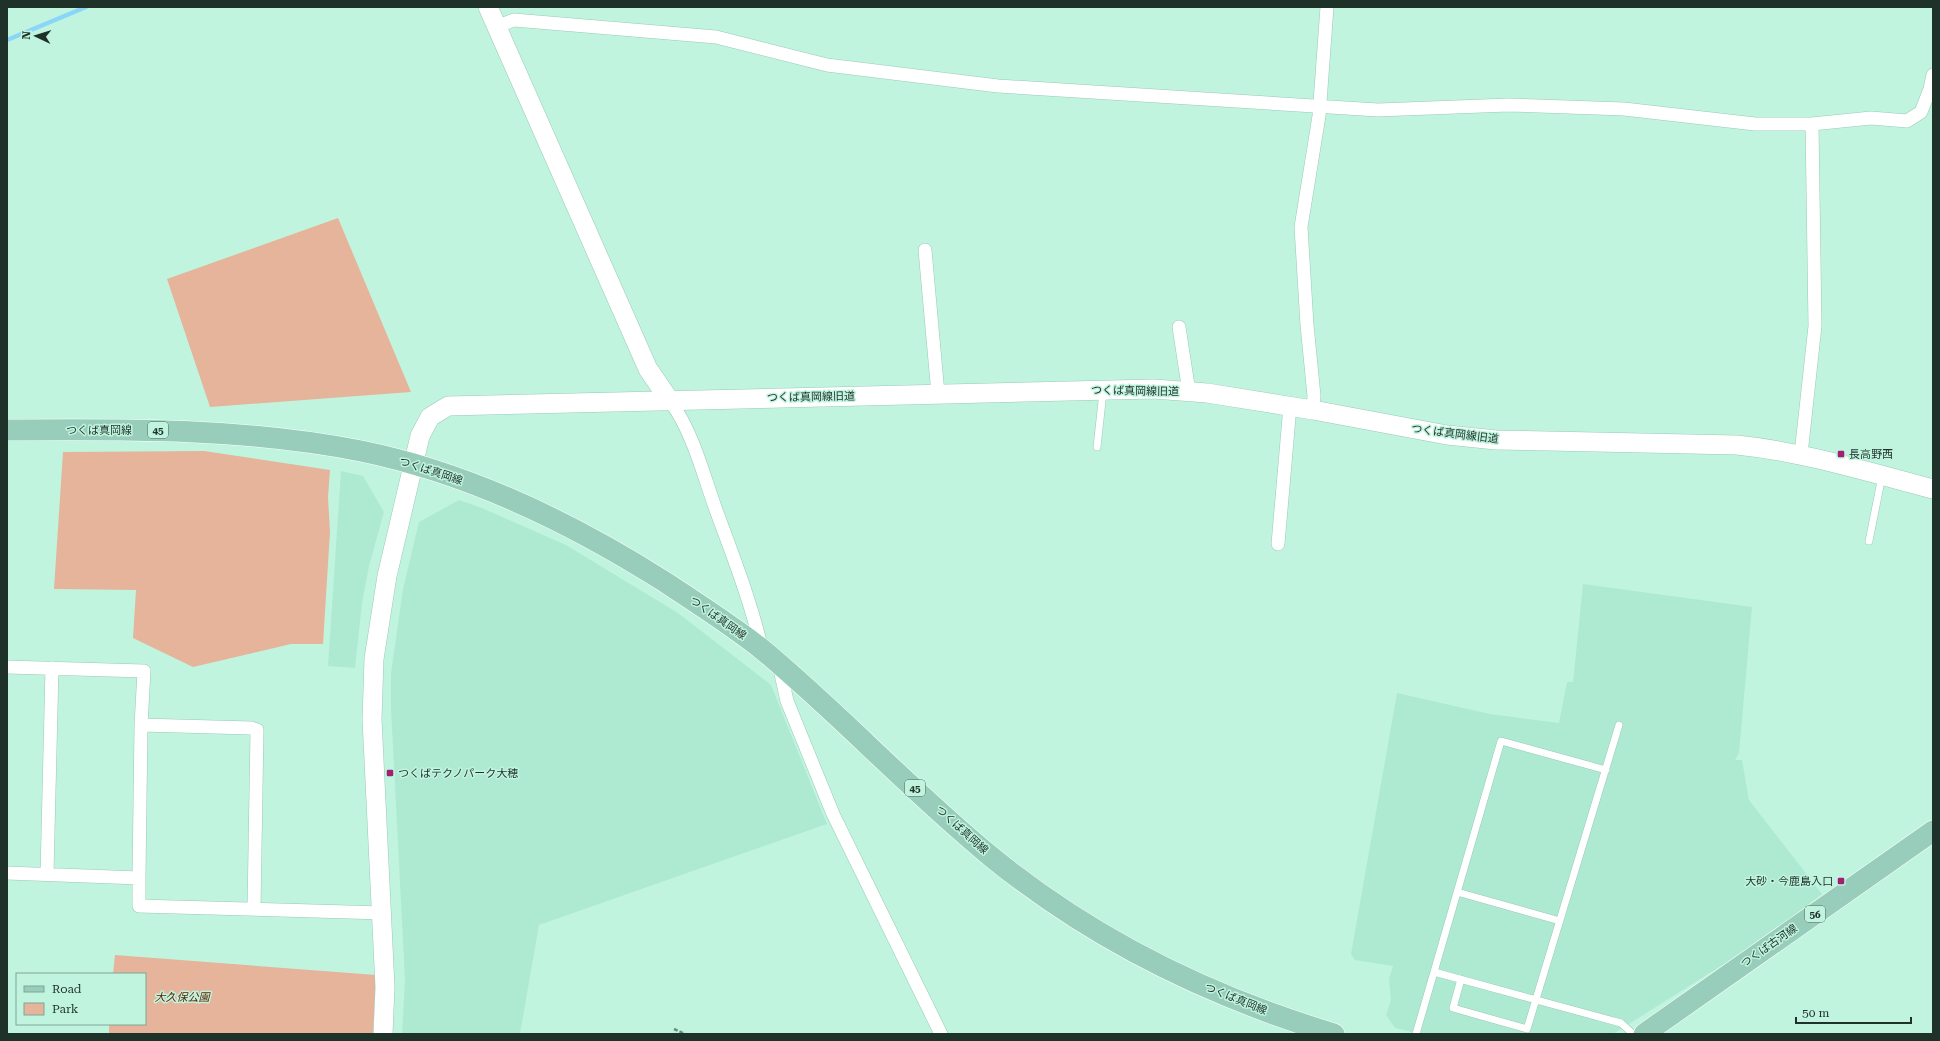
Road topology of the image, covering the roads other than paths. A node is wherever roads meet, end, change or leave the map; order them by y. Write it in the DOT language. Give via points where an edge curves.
graph roads {
  1 [pos="488,7"];
  2 [pos="1327,7"];
  3 [pos="496,27"];
  4 [pos="1933,76"];
  5 [pos="1319,106"];
  6 [pos="1812,124"];
  7 [pos="925,250"];
  8 [pos="1179,327"];
  9 [pos="1103,390"];
  10 [pos="1189,392"];
  11 [pos="938,394"];
  12 [pos="670,401"];
  13 [pos="1290,406"];
  14 [pos="1313,410"];
  15 [pos="7,430"];
  16 [pos="1097,447"];
  17 [pos="1801,454"];
  18 [pos="413,464"];
  19 [pos="1882,476"];
  20 [pos="1933,489"];
  21 [pos="1869,541"];
  22 [pos="1278,544"];
  23 [pos="762,650"];
  24 [pos="779,665"];
  25 [pos="7,667"];
  26 [pos="52,668"];
  27 [pos="141,725"];
  28 [pos="1619,725"];
  29 [pos="1606,770"];
  30 [pos="1933,831"];
  31 [pos="7,873"];
  32 [pos="47,874"];
  33 [pos="139,878"];
  34 [pos="1457,892"];
  35 [pos="254,909"];
  36 [pos="383,912"];
  37 [pos="1560,921"];
  38 [pos="1434,972"];
  39 [pos="1461,979"];
  40 [pos="1536,1000"];
  41 [pos="383,1034"];
  42 [pos="941,1034"];
  43 [pos="1334,1034"];
  44 [pos="1416,1034"];
  45 [pos="1633,1034"];
  46 [pos="1644,1034"];
  1 -- 3 [label="street"];
  2 -- 5 [label="street"];
  3 -- 5 [label="street" via="514,20 716,37 826,65 998,86"];
  3 -- 12 [label="street" via="648,369"];
  4 -- 6 [label="street" via="1921,112 1907,121 1871,118"];
  5 -- 6 [label="street" via="1378,110 1508,105 1616,108 1755,124"];
  5 -- 14 [label="street" via="1301,227"];
  6 -- 17 [label="street" via="1815,326"];
  7 -- 11 [label="street"];
  8 -- 10 [label="street"];
  9 -- 10 [label="street, つくば真岡線旧道" via="1154,389"];
  9 -- 11 [label="street, つくば真岡線旧道"];
  9 -- 16 [label="lane"];
  10 -- 13 [label="street, つくば真岡線旧道"];
  11 -- 12 [label="street, つくば真岡線旧道"];
  12 -- 18 [label="street, つくば真岡線旧道" via="448,406 426,422"];
  12 -- 23 [label="street" via="685,426 710,491 755,618"];
  13 -- 14 [label="street, つくば真岡線旧道"];
  13 -- 22 [label="street"];
  14 -- 17 [label="street, つくば真岡線旧道" via="1447,435 1496,440 1737,445"];
  15 -- 18 [label="main road, つくば真岡線 / 45" via="148,430 243,435 361,451"];
  17 -- 19 [label="street, つくば真岡線旧道"];
  18 -- 23 [label="main road, つくば真岡線 / 45" via="501,496 604,544 706,608"];
  18 -- 36 [label="street, つくば真岡線旧道" via="387,576 374,659 372,719"];
  19 -- 20 [label="street, つくば真岡線旧道"];
  19 -- 21 [label="lane"];
  23 -- 24 [label="main road, つくば真岡線 / 45"];
  24 -- 42 [label="street" via="787,701 833,814"];
  24 -- 43 [label="main road, つくば真岡線 / 45" via="995,859 1087,925 1140,955 1224,995"];
  25 -- 26 [label="street"];
  26 -- 27 [label="street" via="144,671"];
  26 -- 32 [label="street"];
  27 -- 33 [label="street"];
  27 -- 35 [label="street" via="257,730"];
  28 -- 29 [label="lane"];
  29 -- 34 [label="lane" via="1501,742"];
  29 -- 37 [label="lane"];
  30 -- 46 [label="main road, つくば古河線 / 56"];
  31 -- 32 [label="street"];
  32 -- 33 [label="street"];
  33 -- 35 [label="street" via="139,906"];
  34 -- 37 [label="lane"];
  34 -- 38 [label="lane"];
  35 -- 36 [label="street"];
  36 -- 41 [label="street, つくば真岡線旧道"];
  37 -- 40 [label="lane"];
  38 -- 39 [label="lane"];
  38 -- 44 [label="lane"];
  39 -- 40 [label="lane"];
  39 -- 40 [label="lane" via="1453,1008 1527,1029"];
  40 -- 45 [label="lane" via="1621,1023"];
}
